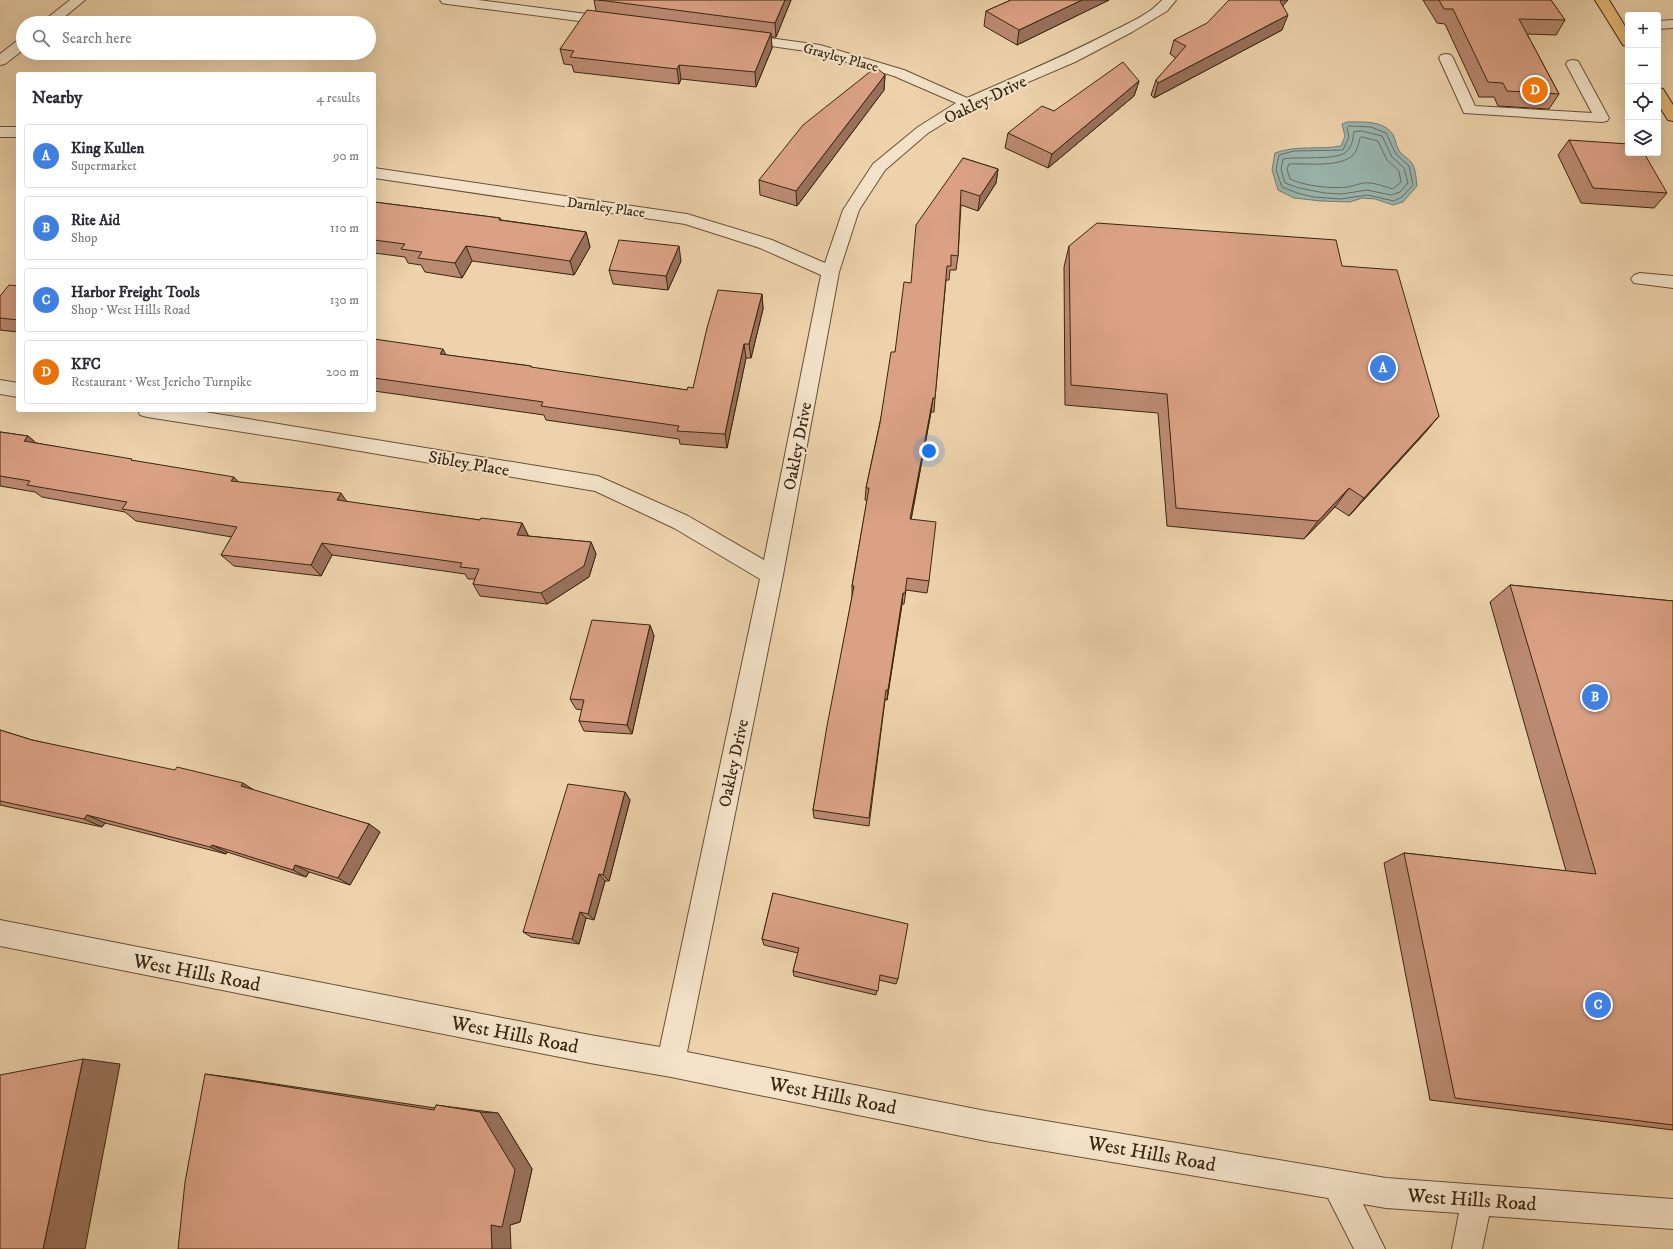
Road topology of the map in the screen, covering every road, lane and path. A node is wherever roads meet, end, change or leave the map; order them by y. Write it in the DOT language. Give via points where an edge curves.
graph roads {
  1 [pos="78,0"];
  2 [pos="447,0"];
  3 [pos="1169,0"];
  4 [pos="1602,0"];
  5 [pos="57,16"];
  6 [pos="619,22"];
  7 [pos="1661,24"];
  8 [pos="1673,24"];
  9 [pos="1623,25"];
  10 [pos="729,37"];
  11 [pos="16,48"];
  12 [pos="1446,58"];
  13 [pos="0,60"];
  14 [pos="1573,64"];
  15 [pos="1661,97"];
  16 [pos="967,104"];
  17 [pos="1673,117"];
  18 [pos="0,132"];
  19 [pos="16,132"];
  20 [pos="376,173"];
  21 [pos="830,272"];
  22 [pos="1640,280"];
  23 [pos="1673,282"];
  24 [pos="0,387"];
  25 [pos="16,390"];
  26 [pos="160,412"];
  27 [pos="772,575"];
  28 [pos="0,933"];
  29 [pos="671,1063"];
  30 [pos="1337,1184"];
  31 [pos="1477,1199"];
  32 [pos="1673,1214"];
  33 [pos="1370,1249"];
  34 [pos="1467,1249"];
  1 -- 5 [label="street"];
  2 -- 6 [label="street"];
  3 -- 16 [label="street, Oakley Drive" via="1162,8 1070,59"];
  4 -- 9 [label="main road"];
  7 -- 8 [label="street"];
  10 -- 16 [label="street, Grayley Place" via="815,48 899,73"];
  11 -- 13 [label="street"];
  12 -- 14 [label="street" via="1469,110 1602,118"];
  15 -- 17 [label="main road"];
  16 -- 21 [label="street, Oakley Drive" via="923,130 879,167 851,210"];
  18 -- 19 [label="street"];
  20 -- 21 [label="street, Darnley Place" via="687,219 766,244"];
  21 -- 27 [label="street, Oakley Drive"];
  22 -- 23 [label="street"];
  24 -- 25 [label="street"];
  26 -- 27 [label="street, Sibley Place" via="598,484 681,522"];
  27 -- 29 [label="street, Oakley Drive"];
  28 -- 29 [label="street, West Hills Road"];
  29 -- 30 [label="street, West Hills Road" via="986,1126"];
  30 -- 31 [label="street, West Hills Road" via="1386,1193"];
  30 -- 33 [label="street"];
  31 -- 32 [label="street, West Hills Road"];
  31 -- 34 [label="street"];
}
